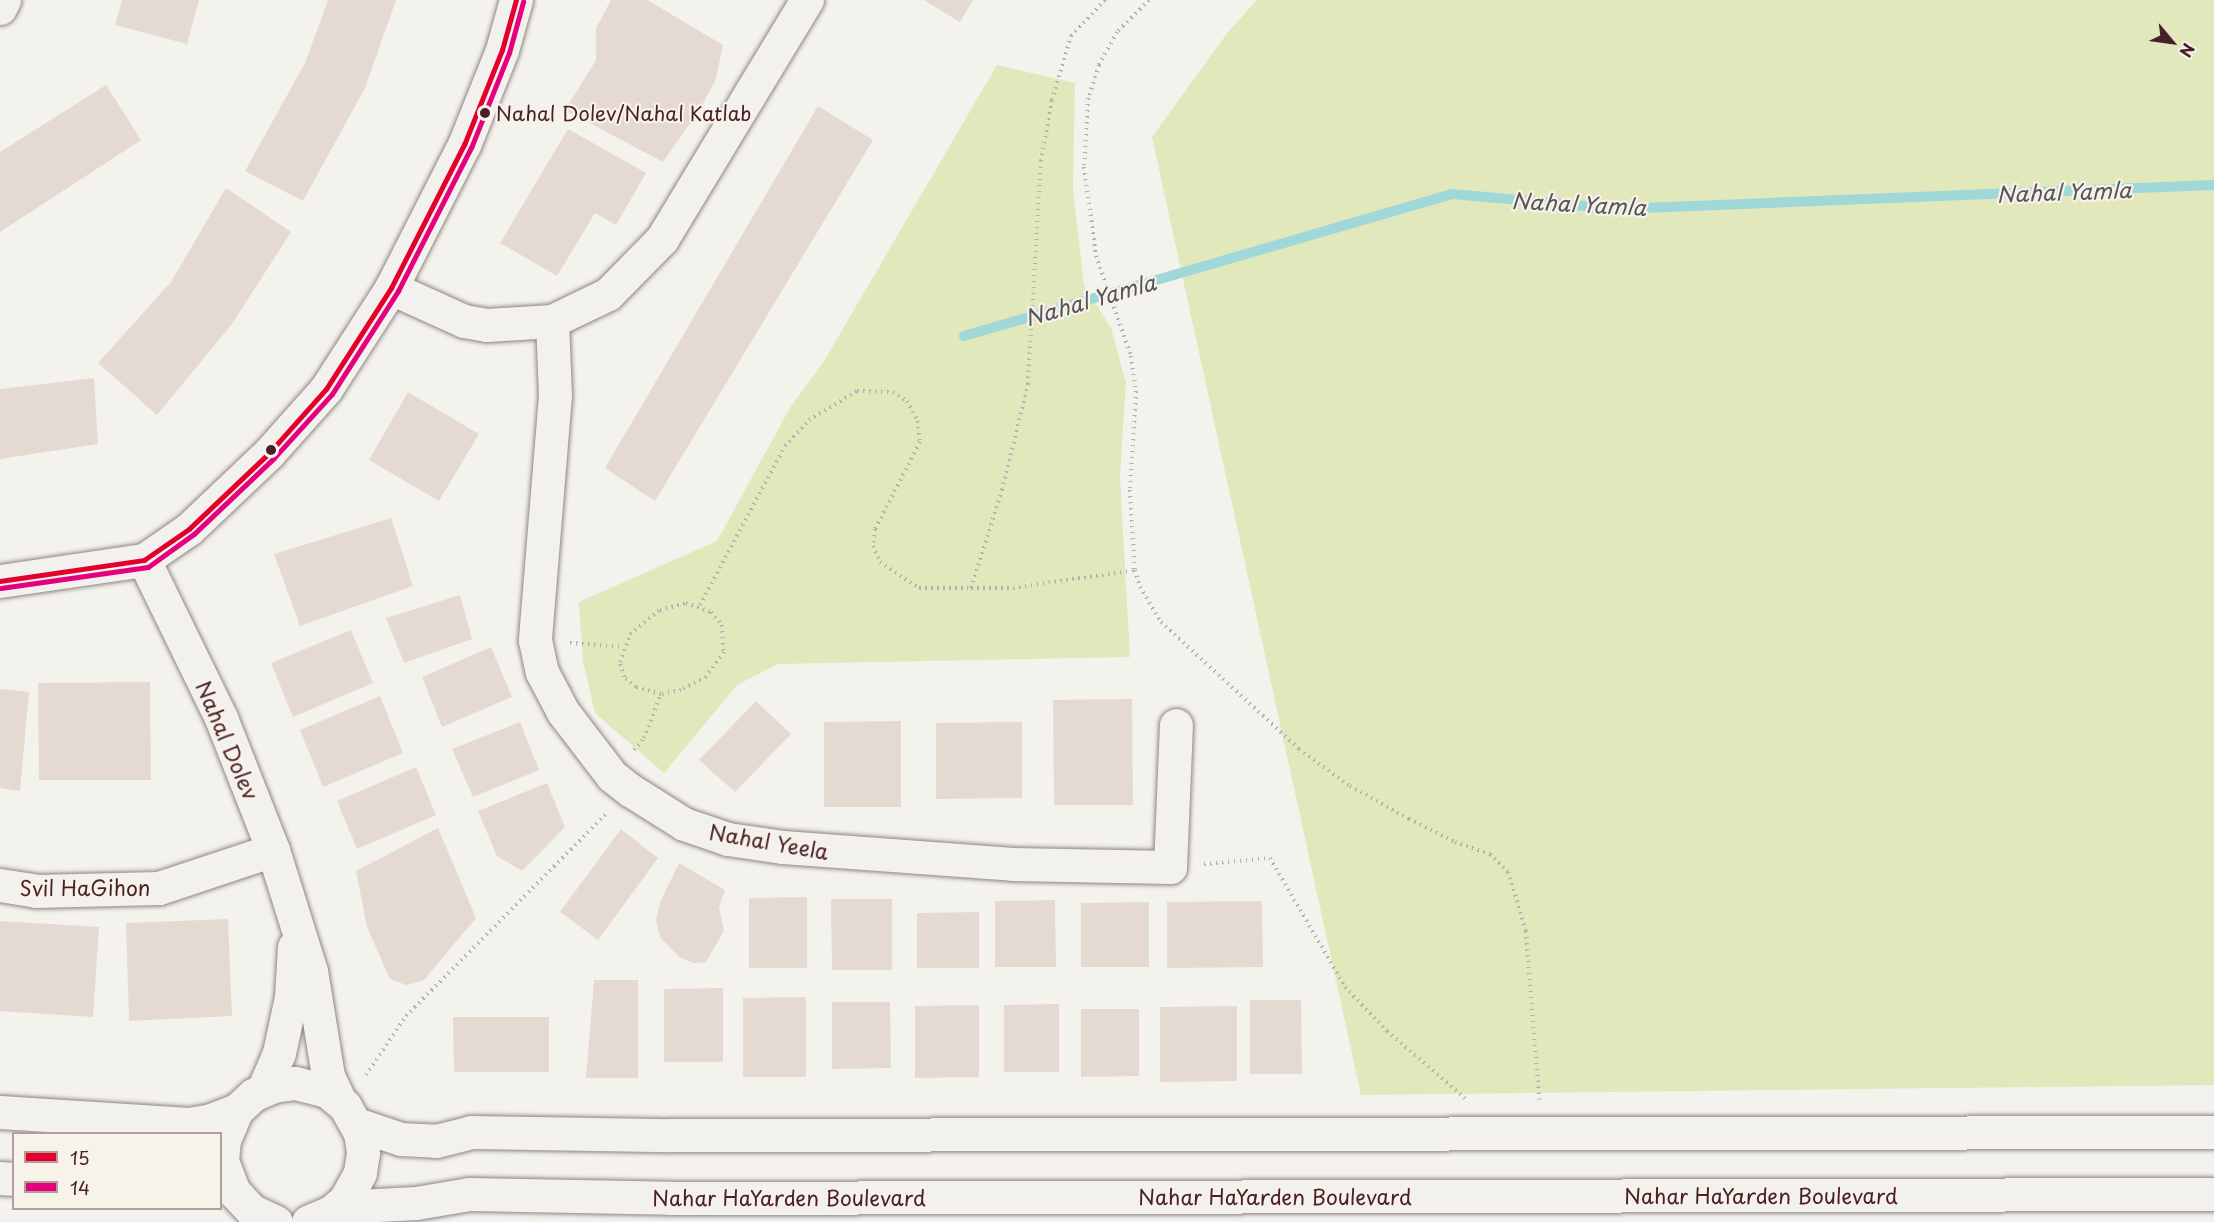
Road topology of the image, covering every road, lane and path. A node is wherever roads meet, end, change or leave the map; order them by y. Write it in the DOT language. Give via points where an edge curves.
graph roads {
  1 [pos="4,0"];
  2 [pos="516,0"];
  3 [pos="807,0"];
  4 [pos="1105,0"];
  5 [pos="1149,0"];
  6 [pos="0,8"];
  7 [pos="391,288"];
  8 [pos="552,321"];
  9 [pos="144,560"];
  10 [pos="1135,570"];
  11 [pos="0,581"];
  12 [pos="970,588"];
  13 [pos="700,605"];
  14 [pos="536,640"];
  15 [pos="623,647"];
  16 [pos="661,694"];
  17 [pos="1176,725"];
  18 [pos="621,783"];
  19 [pos="273,850"];
  20 [pos="1170,867"];
  21 [pos="0,885"];
  22 [pos="296,927"];
  23 [pos="263,1090"];
  24 [pos="1539,1101"];
  25 [pos="237,1110"];
  26 [pos="347,1110"];
  27 [pos="0,1112"];
  28 [pos="2214,1132"];
  29 [pos="1507,1134"];
  30 [pos="2214,1194"];
  31 [pos="222,1204"];
  32 [pos="325,1216"];
  33 [pos="263,1218"];
  1 -- 6 [label="main road"];
  2 -- 7 [label="main road" via="502,50 464,145"];
  3 -- 8 [label="main road" via="662,239 608,294"];
  4 -- 12 [label="path" via="1071,36 1052,100 1041,161 1028,384 1002,490"];
  5 -- 10 [label="path" via="1117,32 1099,65 1088,98 1084,167 1096,256 1131,356 1136,391 1130,490"];
  7 -- 8 [label="main road" via="464,321 487,325"];
  7 -- 9 [label="main road" via="326,389 269,453 189,529"];
  8 -- 14 [label="main road, Nahal Yeela" via="555,395"];
  9 -- 11 [label="main road"];
  9 -- 19 [label="main road, Nahal Dolev" via="221,718"];
  10 -- 12 [label="path" via="1013,588"];
  10 -- 24 [label="path" via="1161,622 1299,749 1350,786 1409,819 1490,854 1508,872 1526,931 1528,1003"];
  12 -- 13 [label="path" via="919,588 880,562 873,546 875,529 920,442 918,421 907,401 893,392 857,391 809,420 785,446"];
  13 -- 15 [label="path" via="672,604 660,610 637,626"];
  13 -- 16 [label="path" via="722,625 724,652 706,676 681,690"];
  14 -- 15 [label="path"];
  14 -- 18 [label="main road, Nahal Yeela" via="543,672 563,712"];
  15 -- 16 [label="path" via="620,662 624,677 636,687"];
  16 -- 18 [label="path"];
  17 -- 20 [label="main road"];
  18 -- 20 [label="main road, Nahal Yeela" via="684,824 728,839 783,847 1012,864"];
  18 -- 26 [label="path" via="406,1016"];
  19 -- 21 [label="main road, Svil HaGihon" via="159,888 36,891"];
  19 -- 22 [label="main road, Nahal Dolev"];
  20 -- 29 [label="path" via="1270,858 1345,987 1387,1031"];
  22 -- 23 [label="main road, Nahal Dolev" via="291,997 279,1053"];
  22 -- 26 [label="main road, Nahal Dolev" via="311,971 328,1076"];
  23 -- 25 [label="main road"];
  23 -- 26 [label="main road" via="284,1083 306,1084"];
  25 -- 27 [label="main road" via="189,1124"];
  25 -- 33 [label="main road" via="226,1129 222,1161 228,1183"];
  26 -- 29 [label="main road" via="401,1139 436,1141 471,1132 671,1136"];
  26 -- 32 [label="main road, Nahal Dolev" via="363,1153 360,1173"];
  28 -- 29 [label="main road"];
  30 -- 32 [label="main road, Nahar HaYarden Boulevard" via="670,1198 469,1194"];
  31 -- 33 [label="main road"];
}
